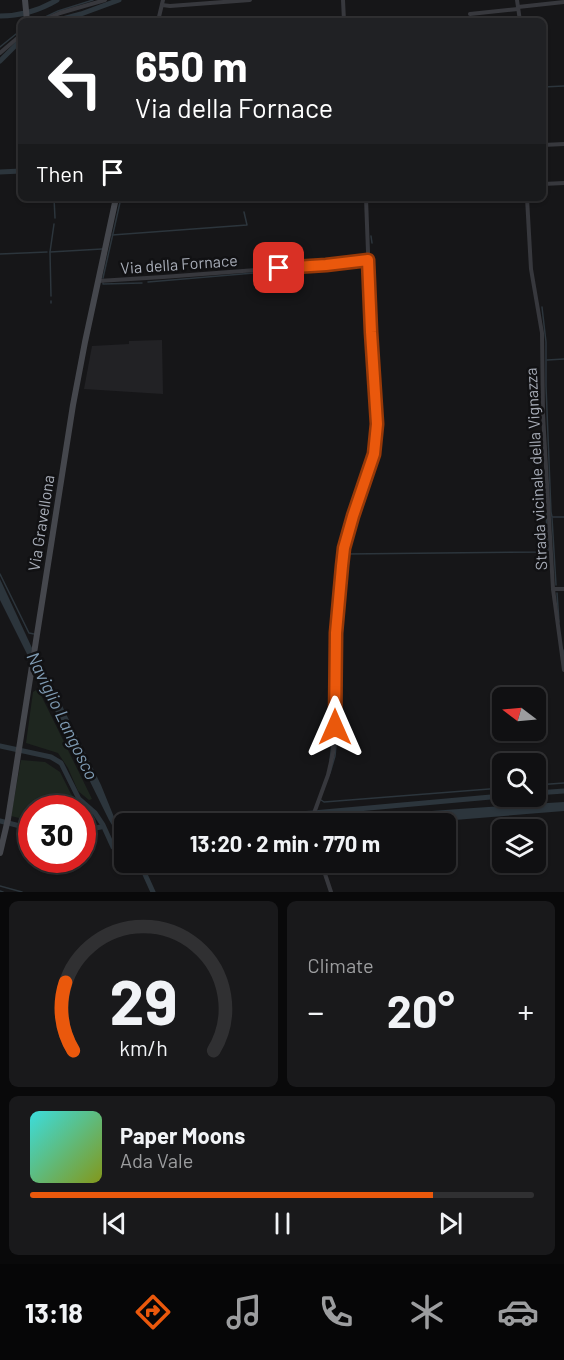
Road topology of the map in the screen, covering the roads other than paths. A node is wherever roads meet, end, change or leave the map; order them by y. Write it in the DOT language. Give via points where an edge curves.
graph roads {
  1 [pos="26,0"];
  2 [pos="105,0"];
  3 [pos="250,0"];
  4 [pos="343,0"];
  5 [pos="517,0"];
  6 [pos="163,2"];
  7 [pos="564,2"];
  8 [pos="518,8"];
  9 [pos="470,14"];
  10 [pos="27,18"];
  11 [pos="49,18"];
  12 [pos="159,18"];
  13 [pos="345,18"];
  14 [pos="520,18"];
  15 [pos="18,38"];
  16 [pos="0,53"];
  17 [pos="564,144"];
  18 [pos="546,145"];
  19 [pos="564,183"];
  20 [pos="546,184"];
  21 [pos="115,201"];
  22 [pos="366,201"];
  23 [pos="527,201"];
  24 [pos="368,260"];
  25 [pos="98,280"];
  26 [pos="553,589"];
  27 [pos="564,589"];
  28 [pos="564,670"];
  29 [pos="314,813"];
  30 [pos="0,853"];
  31 [pos="325,873"];
  32 [pos="331,892"];
  1 -- 10 [label="main road"];
  2 -- 11 [label="street"];
  3 -- 6 [label="street" via="170,6"];
  4 -- 13 [label="street"];
  5 -- 8 [label="street"];
  6 -- 12 [label="street"];
  7 -- 8 [label="street"];
  8 -- 9 [label="street"];
  8 -- 14 [label="street"];
  15 -- 16 [label="street"];
  17 -- 18 [label="street"];
  19 -- 20 [label="street"];
  21 -- 25 [label="main road, Via Gravellona"];
  22 -- 24 [label="street"];
  23 -- 26 [label="street, Strada vicinale della Vignazza" via="531,268 542,333"];
  24 -- 25 [label="street, Via della Fornace"];
  24 -- 29 [label="street" via="377,424 374,454 344,548 336,633 332,762"];
  25 -- 30 [label="main road, Via Gravellona" via="73,405"];
  26 -- 27 [label="street"];
  26 -- 28 [label="street, Strada vicinale della Vignazza"];
  31 -- 32 [label="street"];
}
